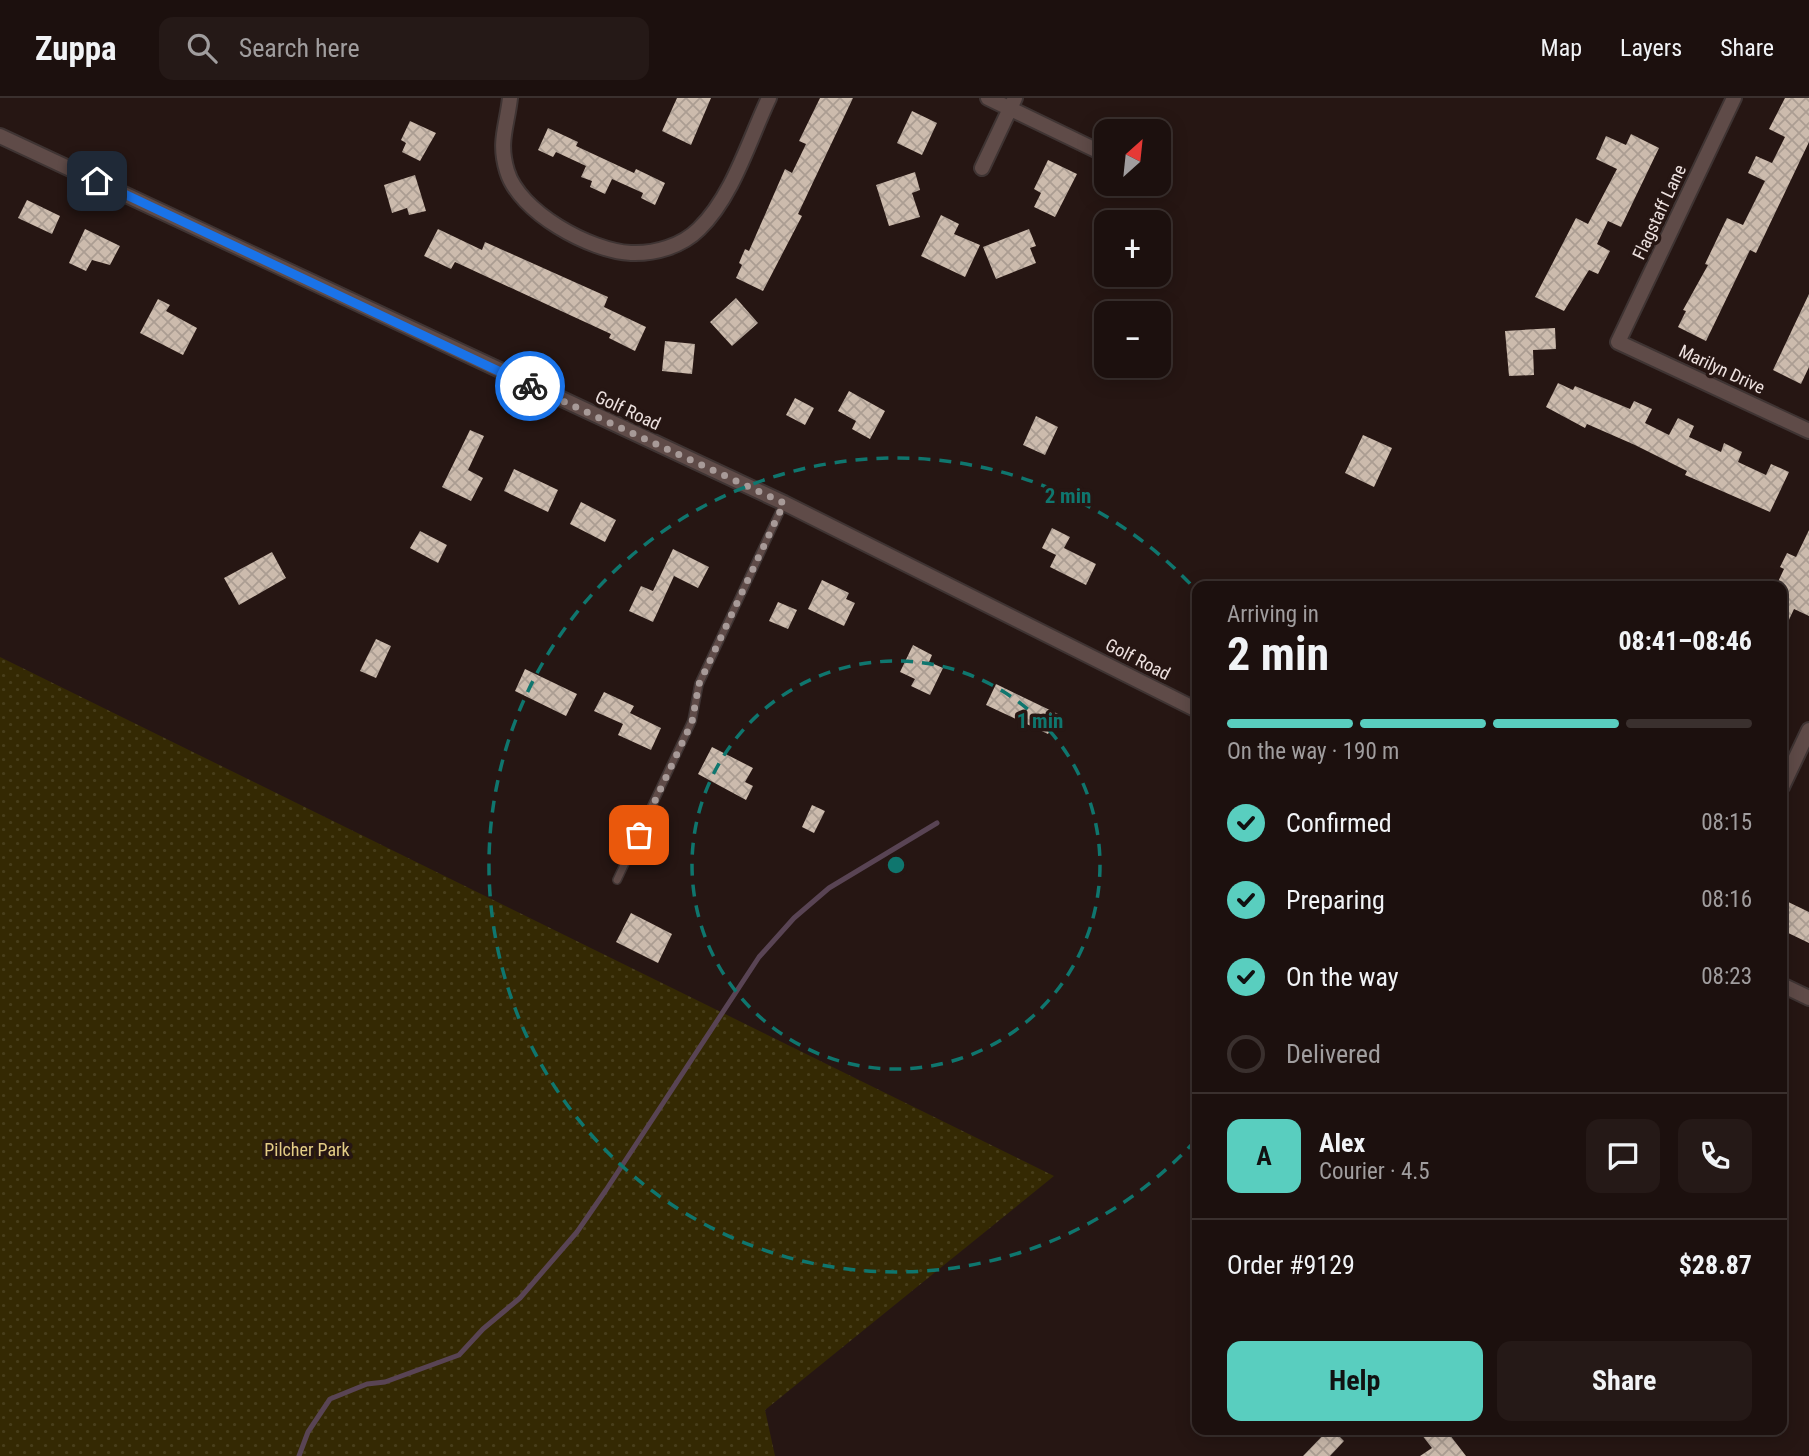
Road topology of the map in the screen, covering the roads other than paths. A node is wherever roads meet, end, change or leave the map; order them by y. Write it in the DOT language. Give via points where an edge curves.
graph roads {
  1 [pos="510,98"];
  2 [pos="769,98"];
  3 [pos="988,98"];
  4 [pos="1734,98"];
  5 [pos="1013,103"];
  6 [pos="0,136"];
  7 [pos="1094,149"];
  8 [pos="982,168"];
  9 [pos="1618,342"];
  10 [pos="1809,431"];
  11 [pos="784,503"];
  12 [pos="1192,707"];
  13 [pos="1808,734"];
  14 [pos="1787,777"];
  15 [pos="617,880"];
  16 [pos="1787,987"];
  17 [pos="1809,998"];
  1 -- 2 [label="street" via="501,138 508,174 522,197 550,222 592,244 631,253 668,249 699,230 721,202"];
  3 -- 5 [label="street"];
  4 -- 9 [label="street, Flagstaff Lane"];
  5 -- 7 [label="street"];
  5 -- 8 [label="street"];
  6 -- 11 [label="street, Golf Road"];
  9 -- 10 [label="street, Marilyn Drive"];
  11 -- 12 [label="street, Golf Road"];
  11 -- 15 [label="lane" via="699,684 692,722"];
  13 -- 14 [label="street"];
  16 -- 17 [label="street"];
}
